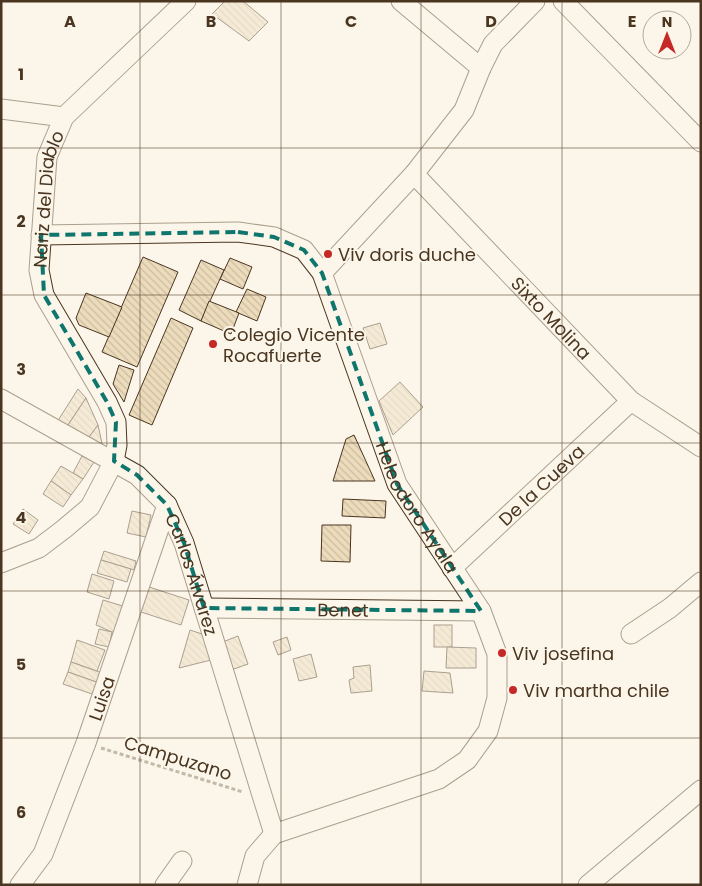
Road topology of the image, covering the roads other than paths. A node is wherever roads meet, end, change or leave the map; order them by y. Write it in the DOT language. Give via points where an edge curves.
graph roads {
  1 [pos="186,1"];
  2 [pos="401,1"];
  3 [pos="535,1"];
  4 [pos="563,1"];
  5 [pos="481,68"];
  6 [pos="1,109"];
  7 [pos="64,118"];
  8 [pos="701,142"];
  9 [pos="414,174"];
  10 [pos="41,235"];
  11 [pos="322,273"];
  12 [pos="1,399"];
  13 [pos="631,401"];
  14 [pos="701,447"];
  15 [pos="114,461"];
  16 [pos="167,505"];
  17 [pos="1,563"];
  18 [pos="452,568"];
  19 [pos="701,582"];
  20 [pos="204,608"];
  21 [pos="481,611"];
  22 [pos="631,634"];
  23 [pos="701,790"];
  24 [pos="274,834"];
  25 [pos="182,861"];
  26 [pos="20,885"];
  27 [pos="165,885"];
  28 [pos="247,885"];
  29 [pos="588,885"];
  1 -- 7 [label="street, Nariz del Diablo"];
  2 -- 5 [label="street"];
  3 -- 5 [label="street" via="494,44"];
  4 -- 8 [label="street"];
  5 -- 9 [label="street" via="464,110"];
  6 -- 7 [label="street"];
  7 -- 10 [label="street, Nariz del Diablo" via="47,157"];
  9 -- 11 [label="street"];
  9 -- 13 [label="street, Sixto Molina"];
  10 -- 11 [label="street, Heleodoro Ayala" via="238,232 274,237 304,250"];
  10 -- 15 [label="street, Nariz del Diablo" via="39,270 44,295 116,422"];
  11 -- 18 [label="street, Heleodoro Ayala" via="397,484"];
  12 -- 15 [label="street, Carlos Álvarez"];
  13 -- 14 [label="street, Sixto Molina"];
  13 -- 18 [label="street, De la Cueva"];
  15 -- 16 [label="street, Carlos Álvarez" via="137,475"];
  15 -- 17 [label="street" via="90,507 39,548"];
  16 -- 20 [label="street, Carlos Álvarez" via="184,543"];
  16 -- 26 [label="street, Luisa" via="86,743 43,854"];
  18 -- 21 [label="street, Heleodoro Ayala"];
  19 -- 22 [label="street"];
  20 -- 21 [label="street, Benet"];
  20 -- 24 [label="street, Carlos Álvarez"];
  21 -- 24 [label="street, Heleodoro Ayala" via="497,654 497,698 488,730 467,760 440,779"];
  23 -- 29 [label="street"];
  24 -- 28 [label="street" via="255,856"];
  25 -- 27 [label="street"];
}
